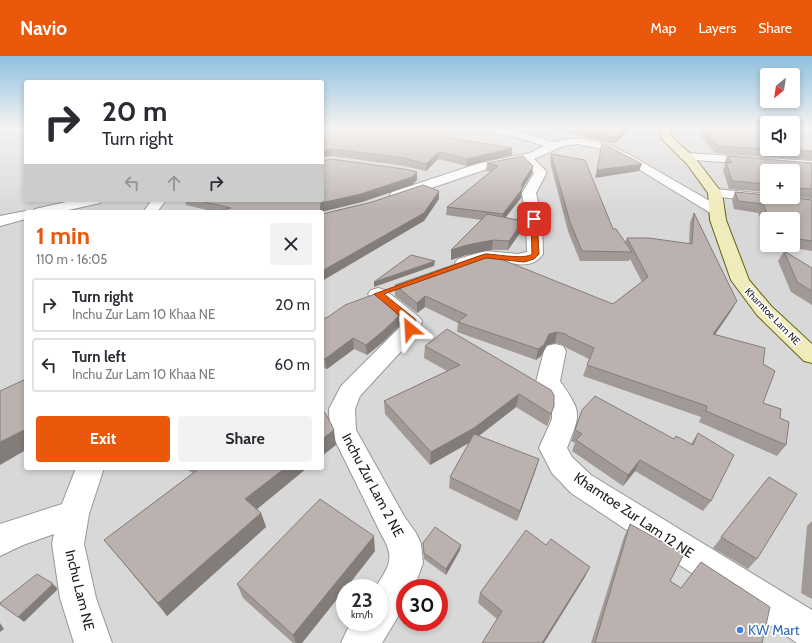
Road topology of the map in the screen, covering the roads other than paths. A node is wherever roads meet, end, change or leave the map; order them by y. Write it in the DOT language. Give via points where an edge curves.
graph roads {
  1 [pos="531,155"];
  2 [pos="623,155"];
  3 [pos="524,157"];
  4 [pos="686,157"];
  5 [pos="812,165"];
  6 [pos="418,174"];
  7 [pos="440,180"];
  8 [pos="715,193"];
  9 [pos="389,198"];
  10 [pos="86,202"];
  11 [pos="812,203"];
  12 [pos="49,210"];
  13 [pos="717,211"];
  14 [pos="24,215"];
  15 [pos="0,221"];
  16 [pos="451,268"];
  17 [pos="380,293"];
  18 [pos="555,351"];
  19 [pos="812,356"];
  20 [pos="89,470"];
  21 [pos="74,514"];
  22 [pos="0,541"];
  23 [pos="388,600"];
  24 [pos="368,631"];
  25 [pos="812,631"];
  26 [pos="93,643"];
  27 [pos="360,643"];
  1 -- 3 [label="street"];
  2 -- 13 [label="street"];
  3 -- 7 [label="street"];
  3 -- 16 [label="street" via="541,172 529,193 534,219 535,254 532,258 524,259 485,256"];
  4 -- 5 [label="street"];
  4 -- 8 [label="main road"];
  6 -- 7 [label="street"];
  7 -- 9 [label="street"];
  8 -- 11 [label="street"];
  8 -- 13 [label="main road, Khamtoe Lam NE"];
  10 -- 12 [label="street"];
  13 -- 19 [label="main road, Khamtoe Lam NE" via="718,220 745,289"];
  14 -- 15 [label="street"];
  17 -- 23 [label="street, Inchu Zur Lam 2 NE" via="412,321 410,329 350,392 342,409 343,430 405,544 406,563 399,582"];
  18 -- 25 [label="street, Khamtoe Zur Lam 12 NE" via="548,382 564,406 565,419 553,448 562,465 581,484"];
  20 -- 21 [label="street, Inchu Lam NE"];
  21 -- 22 [label="street" via="14,533"];
  21 -- 26 [label="street, Inchu Lam NE" via="68,544 78,598"];
  24 -- 27 [label="street"];
}
